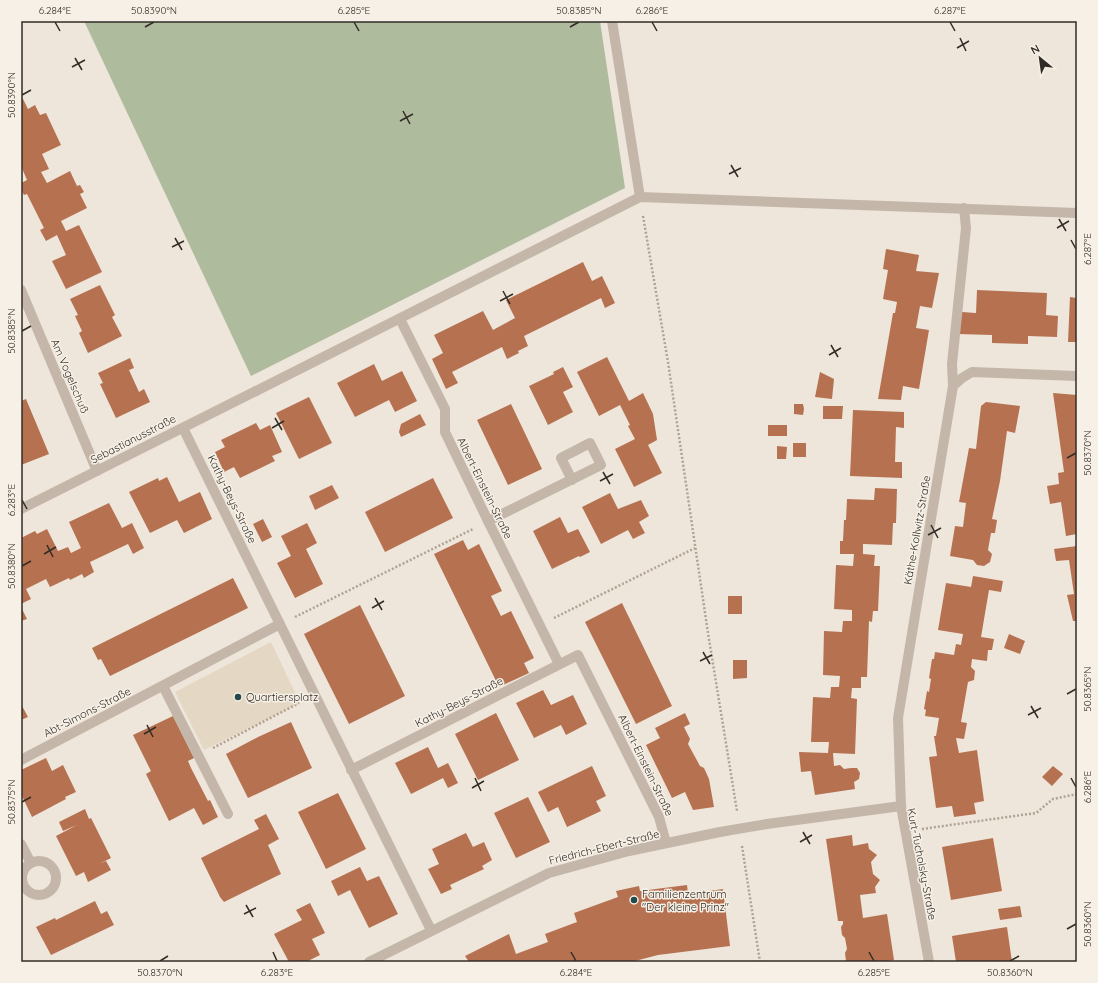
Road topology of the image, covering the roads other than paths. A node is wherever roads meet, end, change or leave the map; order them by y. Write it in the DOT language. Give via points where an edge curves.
graph roads {
  1 [pos="612,21"];
  2 [pos="640,197"];
  3 [pos="964,208"];
  4 [pos="1077,213"];
  5 [pos="21,290"];
  6 [pos="400,319"];
  7 [pos="1077,376"];
  8 [pos="953,386"];
  9 [pos="183,428"];
  10 [pos="97,471"];
  11 [pos="572,480"];
  12 [pos="21,509"];
  13 [pos="488,522"];
  14 [pos="280,624"];
  15 [pos="578,655"];
  16 [pos="559,664"];
  17 [pos="163,686"];
  18 [pos="21,760"];
  19 [pos="351,770"];
  20 [pos="901,806"];
  21 [pos="228,814"];
  22 [pos="767,824"];
  23 [pos="21,844"];
  24 [pos="666,844"];
  25 [pos="31,863"];
  26 [pos="431,930"];
  27 [pos="369,962"];
  28 [pos="929,962"];
  1 -- 2 [label="street"];
  2 -- 3 [label="street"];
  2 -- 6 [label="street, Sebastianusstraße"];
  3 -- 4 [label="street"];
  3 -- 8 [label="street, Käthe-Kollwitz-Straße" via="966,228 952,364"];
  5 -- 10 [label="street, Am Vogelschuß"];
  6 -- 9 [label="street, Sebastianusstraße"];
  6 -- 13 [label="street, Albert-Einstein-Straße" via="445,409 445,432"];
  7 -- 8 [label="street" via="972,372"];
  8 -- 20 [label="street, Käthe-Kollwitz-Straße" via="898,718"];
  9 -- 10 [label="street, Sebastianusstraße"];
  9 -- 14 [label="street, Kathy-Beys-Straße"];
  10 -- 12 [label="street, Sebastianusstraße"];
  11 -- 13 [label="street"];
  13 -- 16 [label="street, Albert-Einstein-Straße"];
  14 -- 17 [label="street, Abt-Simons-Straße"];
  14 -- 19 [label="street, Kathy-Beys-Straße"];
  15 -- 16 [label="street, Kathy-Beys-Straße"];
  15 -- 24 [label="street, Albert-Einstein-Straße" via="659,817"];
  16 -- 19 [label="street, Kathy-Beys-Straße"];
  17 -- 18 [label="street, Abt-Simons-Straße"];
  17 -- 21 [label="street"];
  19 -- 26 [label="street, Kathy-Beys-Straße"];
  20 -- 22 [label="street, Kurt-Tucholsky-Straße"];
  20 -- 28 [label="street, Kurt-Tucholsky-Straße"];
  22 -- 24 [label="street, Friedrich-Ebert-Straße"];
  23 -- 25 [label="street"];
  24 -- 26 [label="street, Friedrich-Ebert-Straße" via="549,872"];
  26 -- 27 [label="street, Friedrich-Ebert-Straße"];
}
